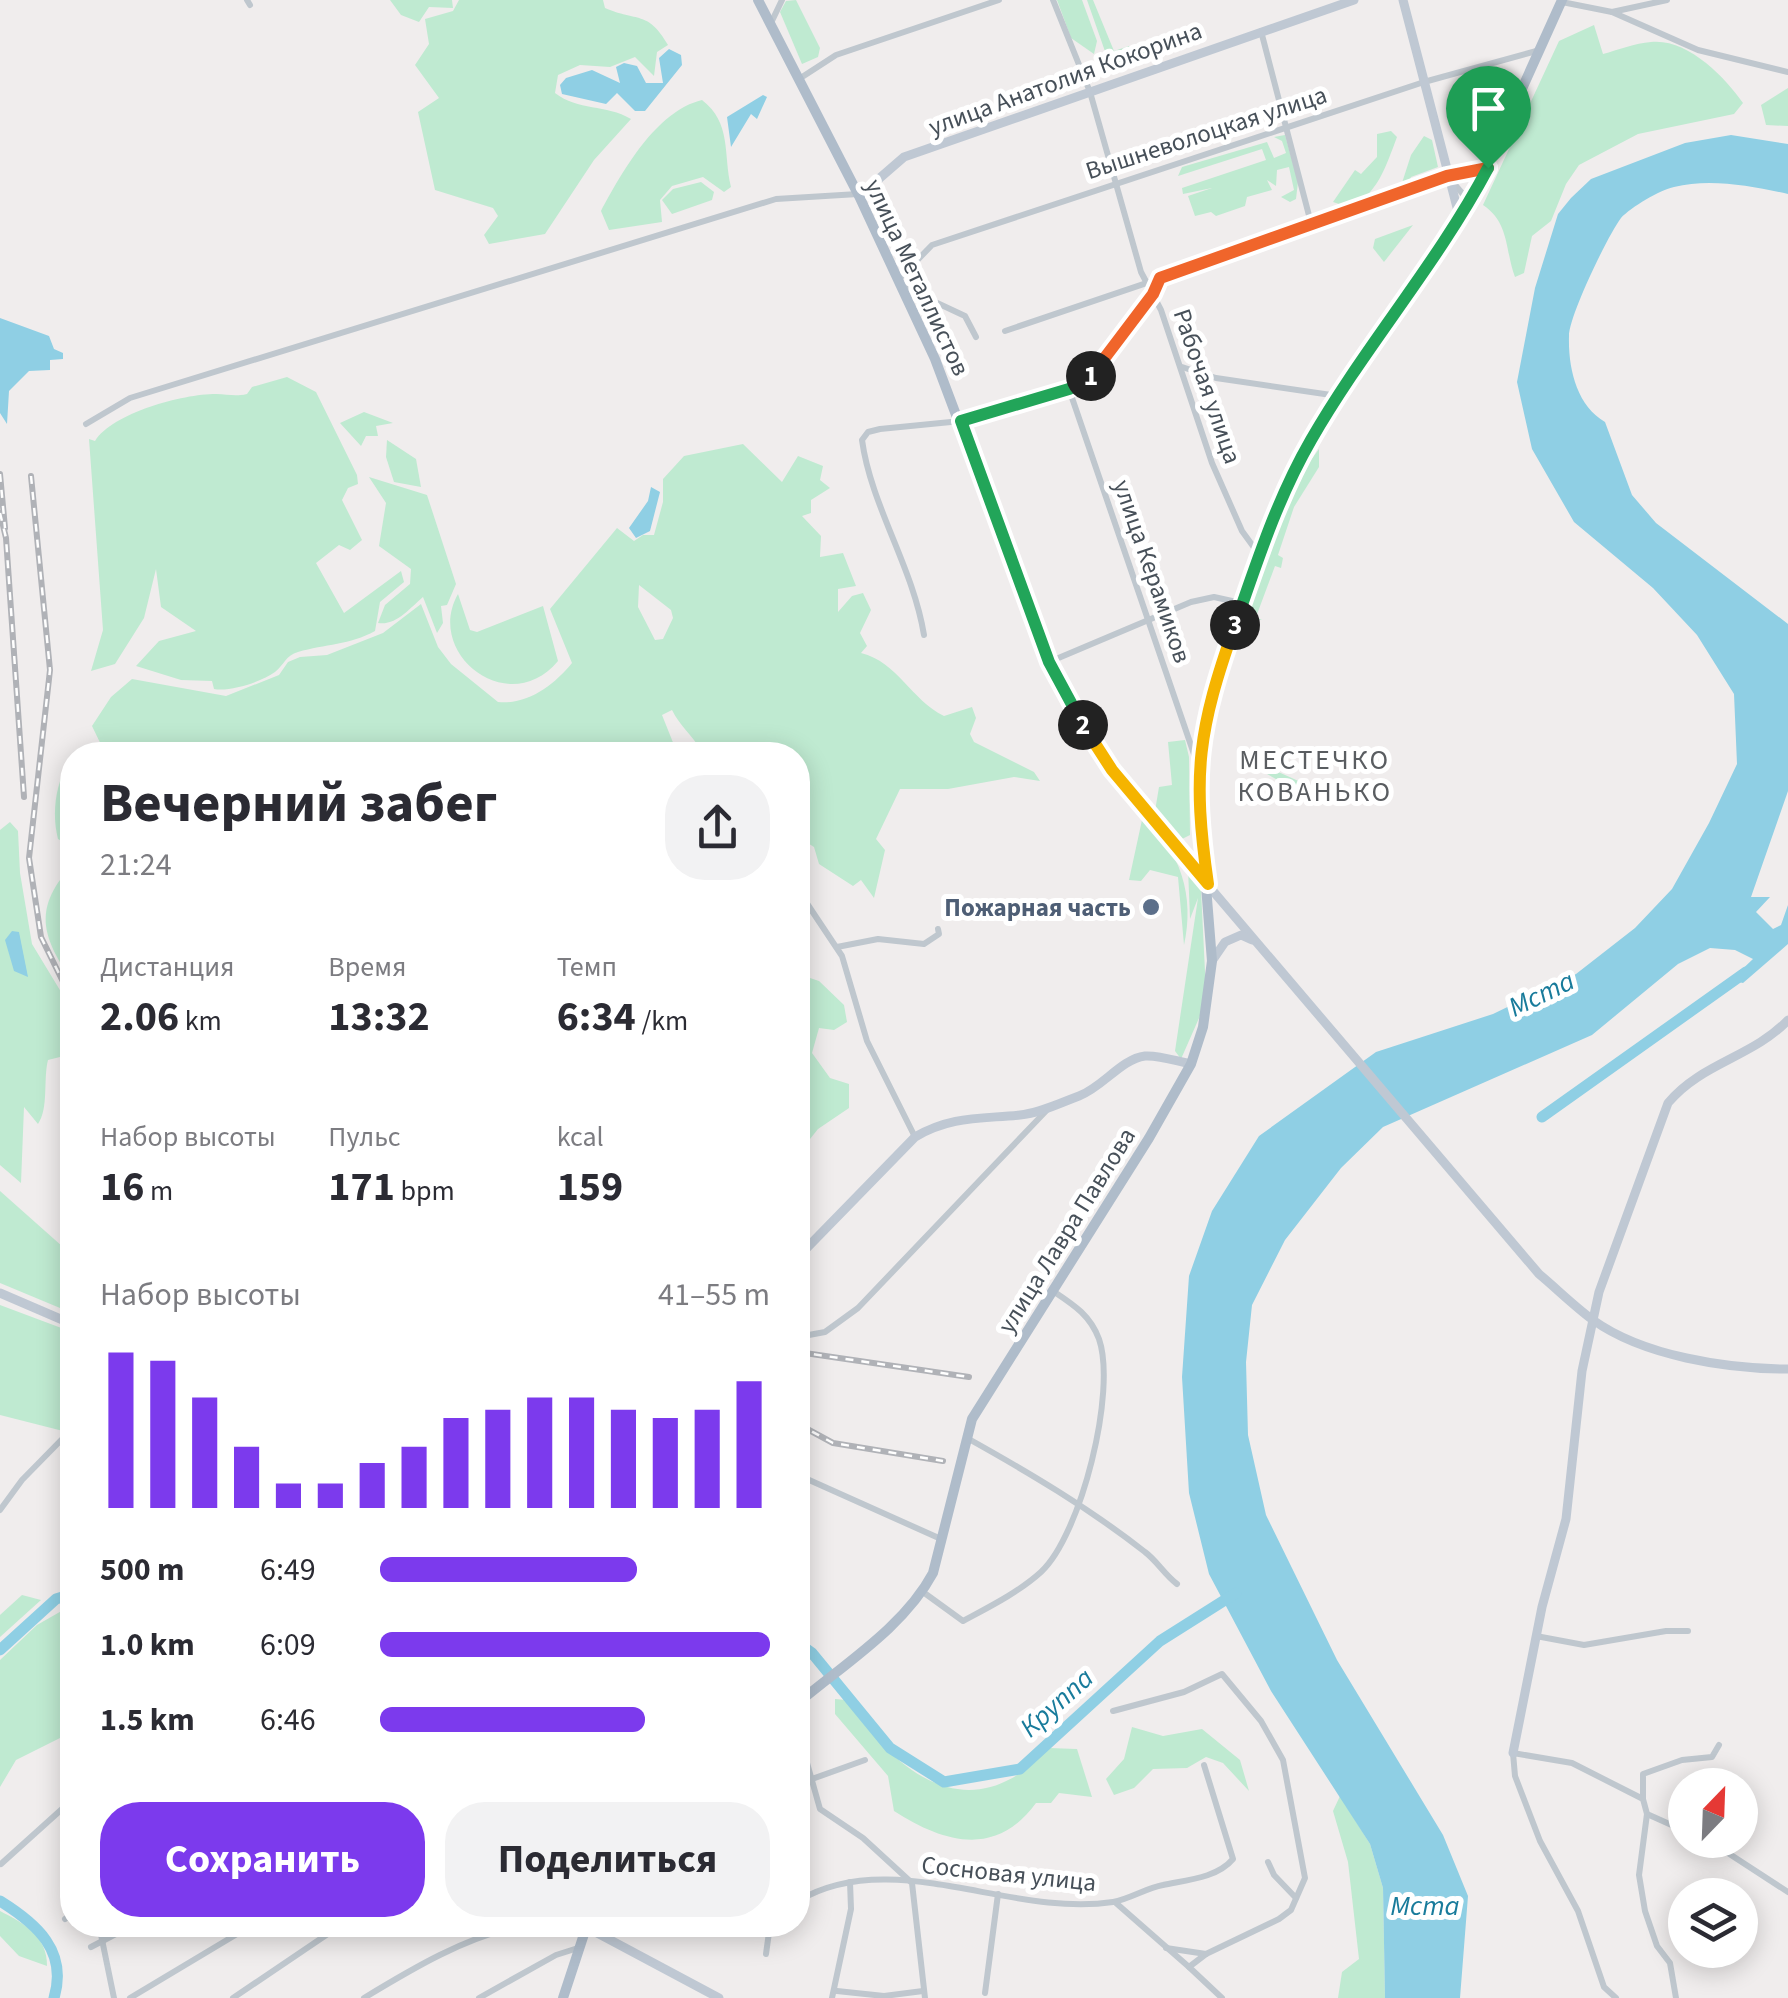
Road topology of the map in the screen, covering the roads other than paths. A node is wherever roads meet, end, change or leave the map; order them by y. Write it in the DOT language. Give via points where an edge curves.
graph roads {
  1 [pos="758,0"];
  2 [pos="782,0"];
  3 [pos="999,0"];
  4 [pos="1053,0"];
  5 [pos="1354,0"];
  6 [pos="1403,0"];
  7 [pos="1667,0"];
  8 [pos="1562,1"];
  9 [pos="1612,12"];
  10 [pos="770,24"];
  11 [pos="1260,30"];
  12 [pos="1541,50"];
  13 [pos="1788,72"];
  14 [pos="799,80"];
  15 [pos="1424,82"];
  16 [pos="1090,92"];
  17 [pos="1288,129"];
  18 [pos="1488,168"];
  19 [pos="1447,176"];
  20 [pos="1114,181"];
  21 [pos="859,195"];
  22 [pos="1469,201"];
  23 [pos="1460,216"];
  24 [pos="1312,228"];
  25 [pos="1160,278"];
  26 [pos="900,283"];
  27 [pos="1148,284"];
  28 [pos="1153,294"];
  29 [pos="1005,331"];
  30 [pos="976,337"];
  31 [pos="1180,367"];
  32 [pos="1069,389"];
  33 [pos="1338,396"];
  34 [pos="961,421"];
  35 [pos="86,424"];
  36 [pos="1259,554"];
  37 [pos="1242,603"];
  38 [pos="1148,619"];
  39 [pos="924,635"];
  40 [pos="1049,662"];
  41 [pos="1198,766"];
  42 [pos="1208,884"];
  43 [pos="810,908"];
  44 [pos="938,929"];
  45 [pos="1255,941"];
  46 [pos="837,947"];
  47 [pos="852,947"];
  48 [pos="842,956"];
  49 [pos="1212,961"];
  50 [pos="1788,1020"];
  51 [pos="1190,1064"];
  52 [pos="1050,1106"];
  53 [pos="915,1137"];
  54 [pos="810,1244"];
  55 [pos="0,1292"];
  56 [pos="1053,1292"];
  57 [pos="60,1319"];
  58 [pos="1594,1321"];
  59 [pos="810,1334"];
  60 [pos="1788,1369"];
  61 [pos="965,1437"];
  62 [pos="60,1441"];
  63 [pos="810,1480"];
  64 [pos="1077,1504"];
  65 [pos="0,1510"];
  66 [pos="942,1539"];
  67 [pos="1177,1584"];
  68 [pos="923,1592"];
  69 [pos="1688,1631"];
  70 [pos="1536,1636"];
  71 [pos="810,1693"];
  72 [pos="1113,1711"];
  73 [pos="1719,1746"];
  74 [pos="1512,1754"];
  75 [pos="864,1760"];
  76 [pos="1204,1765"];
  77 [pos="810,1781"];
  78 [pos="1643,1799"];
  79 [pos="60,1811"];
  80 [pos="1647,1814"];
  81 [pos="1668,1823"];
  82 [pos="1736,1858"];
  83 [pos="1268,1862"];
  84 [pos="1,1864"];
  85 [pos="850,1882"];
  86 [pos="912,1883"];
  87 [pos="1788,1892"];
  88 [pos="998,1894"];
  89 [pos="810,1895"];
  90 [pos="1296,1898"];
  91 [pos="1115,1902"];
  92 [pos="103,1937"];
  93 [pos="110,1937"];
  94 [pos="232,1937"];
  95 [pos="323,1937"];
  96 [pos="476,1937"];
  97 [pos="582,1937"];
  98 [pos="606,1937"];
  99 [pos="768,1937"];
  100 [pos="104,1940"];
  101 [pos="91,1947"];
  102 [pos="579,1948"];
  103 [pos="1165,1948"];
  104 [pos="766,1954"];
  105 [pos="1206,1954"];
  106 [pos="1189,1967"];
  107 [pos="984,1994"];
  108 [pos="834,1995"];
  109 [pos="924,1995"];
  110 [pos="114,1998"];
  111 [pos="130,1998"];
  112 [pos="233,1998"];
  113 [pos="364,1998"];
  114 [pos="480,1998"];
  115 [pos="563,1998"];
  116 [pos="719,1998"];
  117 [pos="1222,1998"];
  118 [pos="1616,1998"];
  119 [pos="1676,1998"];
  1 -- 10 [label="main road, улица Металлистов"];
  2 -- 10 [label="street"];
  3 -- 14 [label="street" via="836,55"];
  4 -- 16 [label="street, Рабочая улица"];
  5 -- 11 [label="street, улица Анатолия Кокорина"];
  6 -- 15 [label="street"];
  7 -- 9 [label="street"];
  8 -- 9 [label="street"];
  8 -- 12 [label="main road, улица Лавра Павлова"];
  9 -- 13 [label="street" via="1698,50"];
  10 -- 14 [label="main road, улица Металлистов"];
  11 -- 16 [label="street, улица Анатолия Кокорина"];
  11 -- 17 [label="street"];
  12 -- 15 [label="street, Вышневолоцкая улица"];
  12 -- 18 [label="main road, улица Лавра Павлова"];
  14 -- 21 [label="main road, улица Металлистов"];
  15 -- 17 [label="street, Вышневолоцкая улица"];
  15 -- 19 [label="street"];
  16 -- 20 [label="street, Рабочая улица"];
  16 -- 21 [label="street, улица Анатолия Кокорина" via="904,157"];
  17 -- 20 [label="street, Вышневолоцкая улица"];
  17 -- 24 [label="street"];
  18 -- 19 [label="street"];
  18 -- 22 [label="main road, улица Лавра Павлова"];
  19 -- 22 [label="street"];
  19 -- 23 [label="street"];
  19 -- 24 [label="street"];
  20 -- 26 [label="street, Вышневолоцкая улица" via="932,245"];
  20 -- 27 [label="street, Рабочая улица"];
  21 -- 26 [label="main road, улица Металлистов"];
  21 -- 35 [label="street" via="776,199 656,234 130,398"];
  22 -- 23 [label="main road, улица Лавра Павлова"];
  23 -- 33 [label="main road, улица Лавра Павлова"];
  24 -- 25 [label="street"];
  25 -- 27 [label="street"];
  25 -- 28 [label="street"];
  26 -- 30 [label="street" via="965,316"];
  26 -- 34 [label="main road, улица Металлистов"];
  27 -- 28 [label="street, Рабочая улица"];
  27 -- 29 [label="street"];
  28 -- 31 [label="street, Рабочая улица"];
  28 -- 32 [label="street" via="1095,374"];
  31 -- 33 [label="street"];
  31 -- 36 [label="street, Рабочая улица" via="1219,482"];
  32 -- 34 [label="street"];
  32 -- 38 [label="street, улица Керамиков"];
  33 -- 36 [label="main road, улица Лавра Павлова" via="1289,480"];
  34 -- 39 [label="street" via="880,429 862,440 913,582"];
  34 -- 40 [label="main road, улица Металлистов"];
  36 -- 37 [label="main road, улица Лавра Павлова"];
  37 -- 38 [label="street" via="1214,597"];
  37 -- 41 [label="main road, улица Лавра Павлова" via="1207,704"];
  38 -- 40 [label="street"];
  38 -- 41 [label="street, улица Керамиков"];
  40 -- 42 [label="main road, улица Металлистов" via="1112,770"];
  41 -- 42 [label="main road, улица Лавра Павлова"];
  42 -- 45 [label="street"];
  42 -- 49 [label="main road, улица Лавра Павлова"];
  43 -- 46 [label="street"];
  44 -- 47 [label="street" via="924,944 878,939"];
  45 -- 49 [label="street" via="1241,935"];
  45 -- 58 [label="street" via="1539,1274"];
  46 -- 47 [label="street"];
  46 -- 48 [label="street"];
  47 -- 48 [label="street"];
  48 -- 53 [label="street" via="867,1041"];
  49 -- 51 [label="main road, улица Лавра Павлова"];
  50 -- 58 [label="street" via="1766,1042 1684,1083 1668,1103"];
  51 -- 52 [label="street" via="1148,1056 1130,1060 1097,1090"];
  51 -- 56 [label="main road, улица Лавра Павлова"];
  52 -- 53 [label="street" via="1023,1115 959,1117"];
  52 -- 59 [label="street" via="858,1308 825,1332"];
  53 -- 54 [label="street"];
  55 -- 57 [label="street"];
  56 -- 61 [label="main road, улица Лавра Павлова" via="990,1385"];
  56 -- 64 [label="street" via="1086,1314 1102,1352 1100,1426"];
  58 -- 60 [label="street" via="1673,1353"];
  58 -- 70 [label="street" via="1566,1519"];
  61 -- 64 [label="street"];
  61 -- 66 [label="main road, улица Лавра Павлова"];
  62 -- 65 [label="street"];
  63 -- 66 [label="street"];
  64 -- 67 [label="street" via="1150,1555 1156,1569"];
  64 -- 68 [label="street" via="1044,1570 1003,1599 963,1621"];
  66 -- 68 [label="main road, улица Лавра Павлова"];
  68 -- 71 [label="main road"];
  69 -- 70 [label="street" via="1584,1645"];
  70 -- 74 [label="street"];
  72 -- 90 [label="street" via="1222,1674 1283,1760 1305,1860"];
  73 -- 78 [label="street" via="1712,1757 1643,1774"];
  74 -- 78 [label="street" via="1572,1763"];
  74 -- 118 [label="street" via="1540,1841 1578,1912 1604,1988"];
  75 -- 77 [label="street"];
  76 -- 91 [label="street, Сосновая улица" via="1232,1858 1223,1870"];
  77 -- 86 [label="street" via="820,1809"];
  78 -- 80 [label="street"];
  79 -- 84 [label="street"];
  80 -- 81 [label="street"];
  80 -- 119 [label="street" via="1640,1863 1645,1912 1656,1946 1670,1963"];
  82 -- 87 [label="street"];
  83 -- 90 [label="street"];
  85 -- 86 [label="street, Сосновая улица"];
  85 -- 89 [label="street, Сосновая улица"];
  85 -- 108 [label="street"];
  86 -- 88 [label="street, Сосновая улица"];
  86 -- 109 [label="street"];
  88 -- 91 [label="street, Сосновая улица"];
  88 -- 107 [label="street"];
  90 -- 105 [label="street" via="1279,1919"];
  91 -- 103 [label="street"];
  92 -- 100 [label="street"];
  93 -- 100 [label="street"];
  94 -- 111 [label="street"];
  95 -- 112 [label="street"];
  96 -- 113 [label="street"];
  97 -- 102 [label="main road"];
  98 -- 116 [label="street"];
  99 -- 104 [label="street"];
  100 -- 101 [label="street"];
  100 -- 110 [label="street"];
  102 -- 114 [label="street" via="556,1954"];
  102 -- 115 [label="main road"];
  103 -- 105 [label="street"];
  103 -- 106 [label="street"];
  105 -- 106 [label="street"];
  106 -- 117 [label="street"];
  108 -- 109 [label="street"];
}
